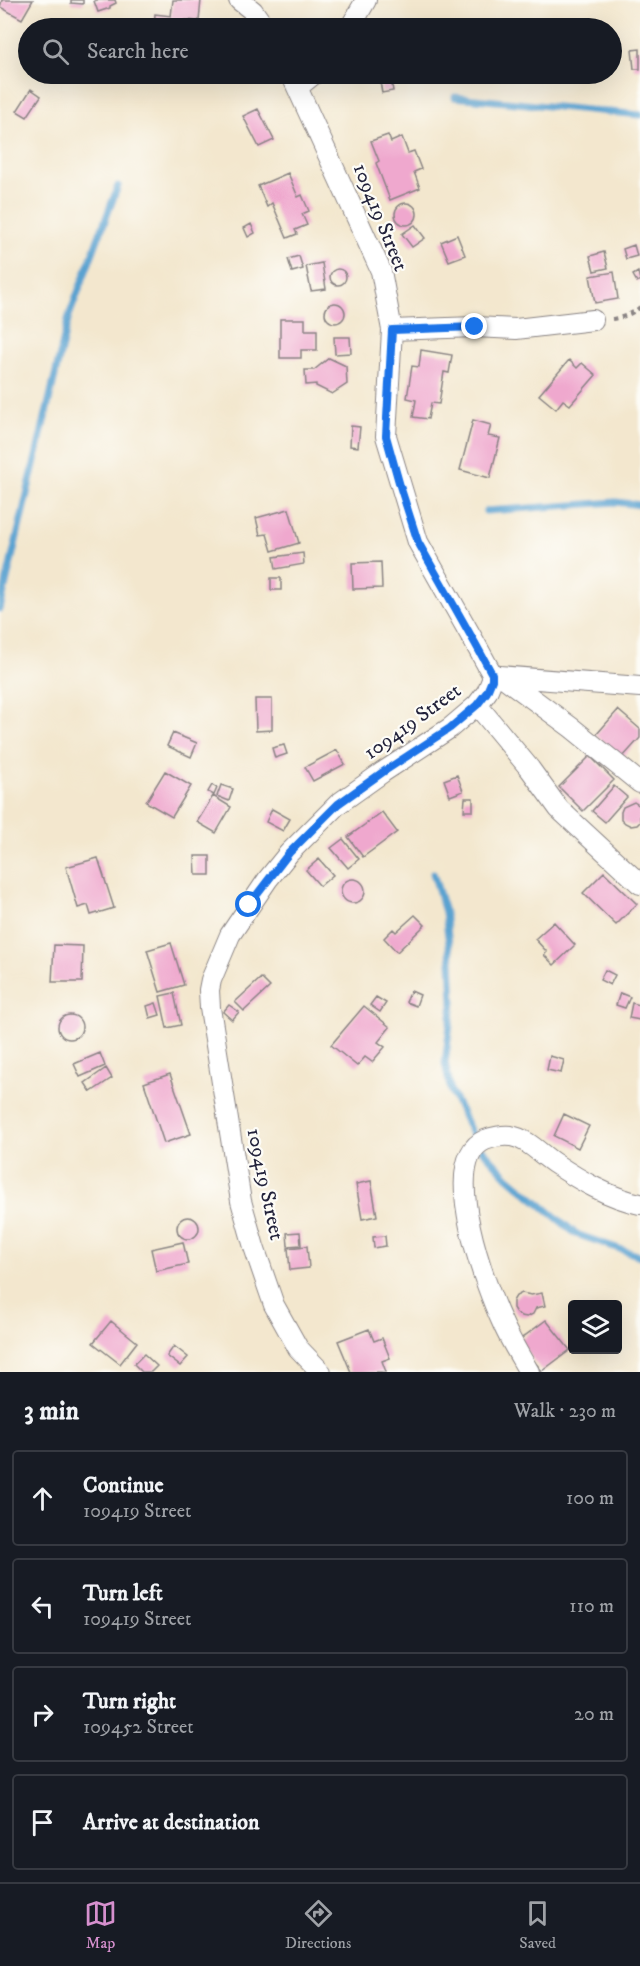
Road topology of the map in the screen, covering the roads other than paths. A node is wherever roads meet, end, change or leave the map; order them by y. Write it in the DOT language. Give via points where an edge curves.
graph roads {
  1 [pos="239,0"];
  2 [pos="366,0"];
  3 [pos="259,18"];
  4 [pos="356,18"];
  5 [pos="297,84"];
  6 [pos="593,320"];
  7 [pos="392,330"];
  8 [pos="497,676"];
  9 [pos="640,687"];
  10 [pos="477,705"];
  11 [pos="640,783"];
  12 [pos="640,885"];
  13 [pos="640,1204"];
  14 [pos="321,1372"];
  15 [pos="529,1372"];
  1 -- 3 [label="street"];
  2 -- 4 [label="street"];
  5 -- 7 [label="street, 109419 Street" via="381,271"];
  6 -- 7 [label="street" via="516,329"];
  7 -- 8 [label="street, 109419 Street" via="386,436 400,486 418,542"];
  8 -- 9 [label="street"];
  8 -- 10 [label="street, 109419 Street"];
  8 -- 11 [label="street" via="572,728"];
  10 -- 12 [label="street" via="559,809"];
  10 -- 14 [label="street, 109419 Street" via="450,728 338,804 312,829 249,905 230,935 211,980 209,999 241,1201 274,1305 298,1348"];
  13 -- 15 [label="street" via="587,1184 512,1136 487,1139 472,1150 466,1163 466,1198 475,1254 503,1324"];
}
